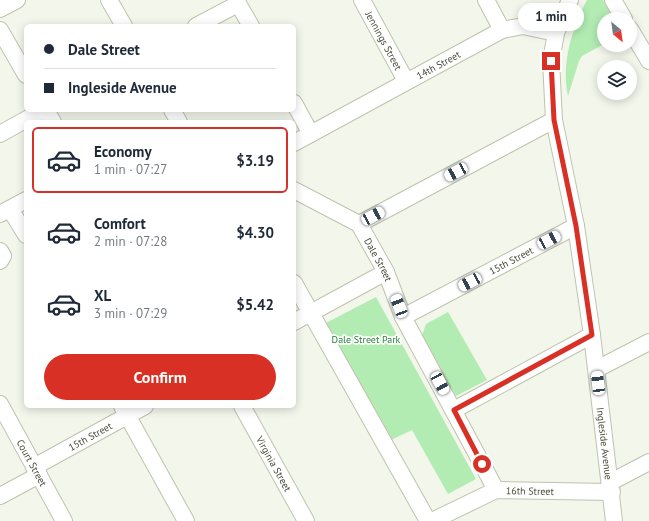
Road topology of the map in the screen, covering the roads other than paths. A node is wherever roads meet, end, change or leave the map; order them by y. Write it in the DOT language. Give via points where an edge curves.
graph roads {
  1 [pos="17,0"];
  2 [pos="109,0"];
  3 [pos="362,0"];
  4 [pos="486,0"];
  5 [pos="570,0"];
  6 [pos="613,0"];
  7 [pos="237,2"];
  8 [pos="0,9"];
  9 [pos="620,12"];
  10 [pos="123,24"];
  11 [pos="199,24"];
  12 [pos="250,24"];
  13 [pos="0,30"];
  14 [pos="502,30"];
  15 [pos="556,33"];
  16 [pos="637,40"];
  17 [pos="649,61"];
  18 [pos="24,72"];
  19 [pos="406,81"];
  20 [pos="296,107"];
  21 [pos="39,112"];
  22 [pos="25,120"];
  23 [pos="554,120"];
  24 [pos="24,121"];
  25 [pos="0,134"];
  26 [pos="311,134"];
  27 [pos="296,142"];
  28 [pos="296,191"];
  29 [pos="24,201"];
  30 [pos="5,212"];
  31 [pos="359,224"];
  32 [pos="576,226"];
  33 [pos="24,233"];
  34 [pos="0,251"];
  35 [pos="0,261"];
  36 [pos="386,272"];
  37 [pos="296,287"];
  38 [pos="310,313"];
  39 [pos="403,317"];
  40 [pos="296,321"];
  41 [pos="592,335"];
  42 [pos="649,342"];
  43 [pos="597,369"];
  44 [pos="0,404"];
  45 [pos="137,408"];
  46 [pos="243,408"];
  47 [pos="454,410"];
  48 [pos="125,411"];
  49 [pos="649,462"];
  50 [pos="36,471"];
  51 [pos="611,487"];
  52 [pos="496,490"];
  53 [pos="0,496"];
  54 [pos="64,521"];
  55 [pos="186,521"];
  56 [pos="306,521"];
  57 [pos="428,521"];
  58 [pos="432,521"];
  59 [pos="614,521"];
  1 -- 8 [label="street"];
  2 -- 10 [label="street"];
  3 -- 19 [label="street, Jennings Street"];
  4 -- 14 [label="street"];
  5 -- 15 [label="street"];
  6 -- 9 [label="street"];
  7 -- 11 [label="street"];
  7 -- 12 [label="street"];
  13 -- 18 [label="street"];
  14 -- 15 [label="street, 14th Street" via="522,26"];
  14 -- 19 [label="street, 14th Street"];
  15 -- 23 [label="street, Ingleside Avenue" via="551,61"];
  16 -- 17 [label="street"];
  19 -- 26 [label="street, 14th Street"];
  20 -- 26 [label="street"];
  21 -- 22 [label="street"];
  23 -- 31 [label="street"];
  23 -- 32 [label="street, Ingleside Avenue"];
  24 -- 25 [label="street"];
  26 -- 27 [label="street, 14th Street"];
  28 -- 31 [label="street"];
  29 -- 30 [label="street"];
  30 -- 33 [label="street"];
  31 -- 36 [label="street, Dale Street"];
  32 -- 39 [label="street, 15th Street"];
  32 -- 41 [label="street, Ingleside Avenue"];
  34 -- 35 [label="street" via="3,256"];
  36 -- 38 [label="street"];
  36 -- 39 [label="street, Dale Street"];
  37 -- 38 [label="street"];
  38 -- 40 [label="street"];
  38 -- 57 [label="street"];
  39 -- 47 [label="street, Dale Street"];
  41 -- 43 [label="street, Ingleside Avenue"];
  41 -- 47 [label="street"];
  42 -- 43 [label="street"];
  43 -- 51 [label="street, Ingleside Avenue"];
  44 -- 50 [label="street, Court Street"];
  45 -- 48 [label="street, 15th Street"];
  46 -- 56 [label="street, Virginia Street"];
  47 -- 52 [label="street, Dale Street"];
  48 -- 50 [label="street, 15th Street"];
  48 -- 55 [label="street"];
  49 -- 51 [label="street"];
  50 -- 53 [label="street, 15th Street"];
  50 -- 54 [label="street, Court Street"];
  51 -- 52 [label="street, 16th Street"];
  51 -- 59 [label="street, Ingleside Avenue"];
  52 -- 58 [label="street, 16th Street"];
}
